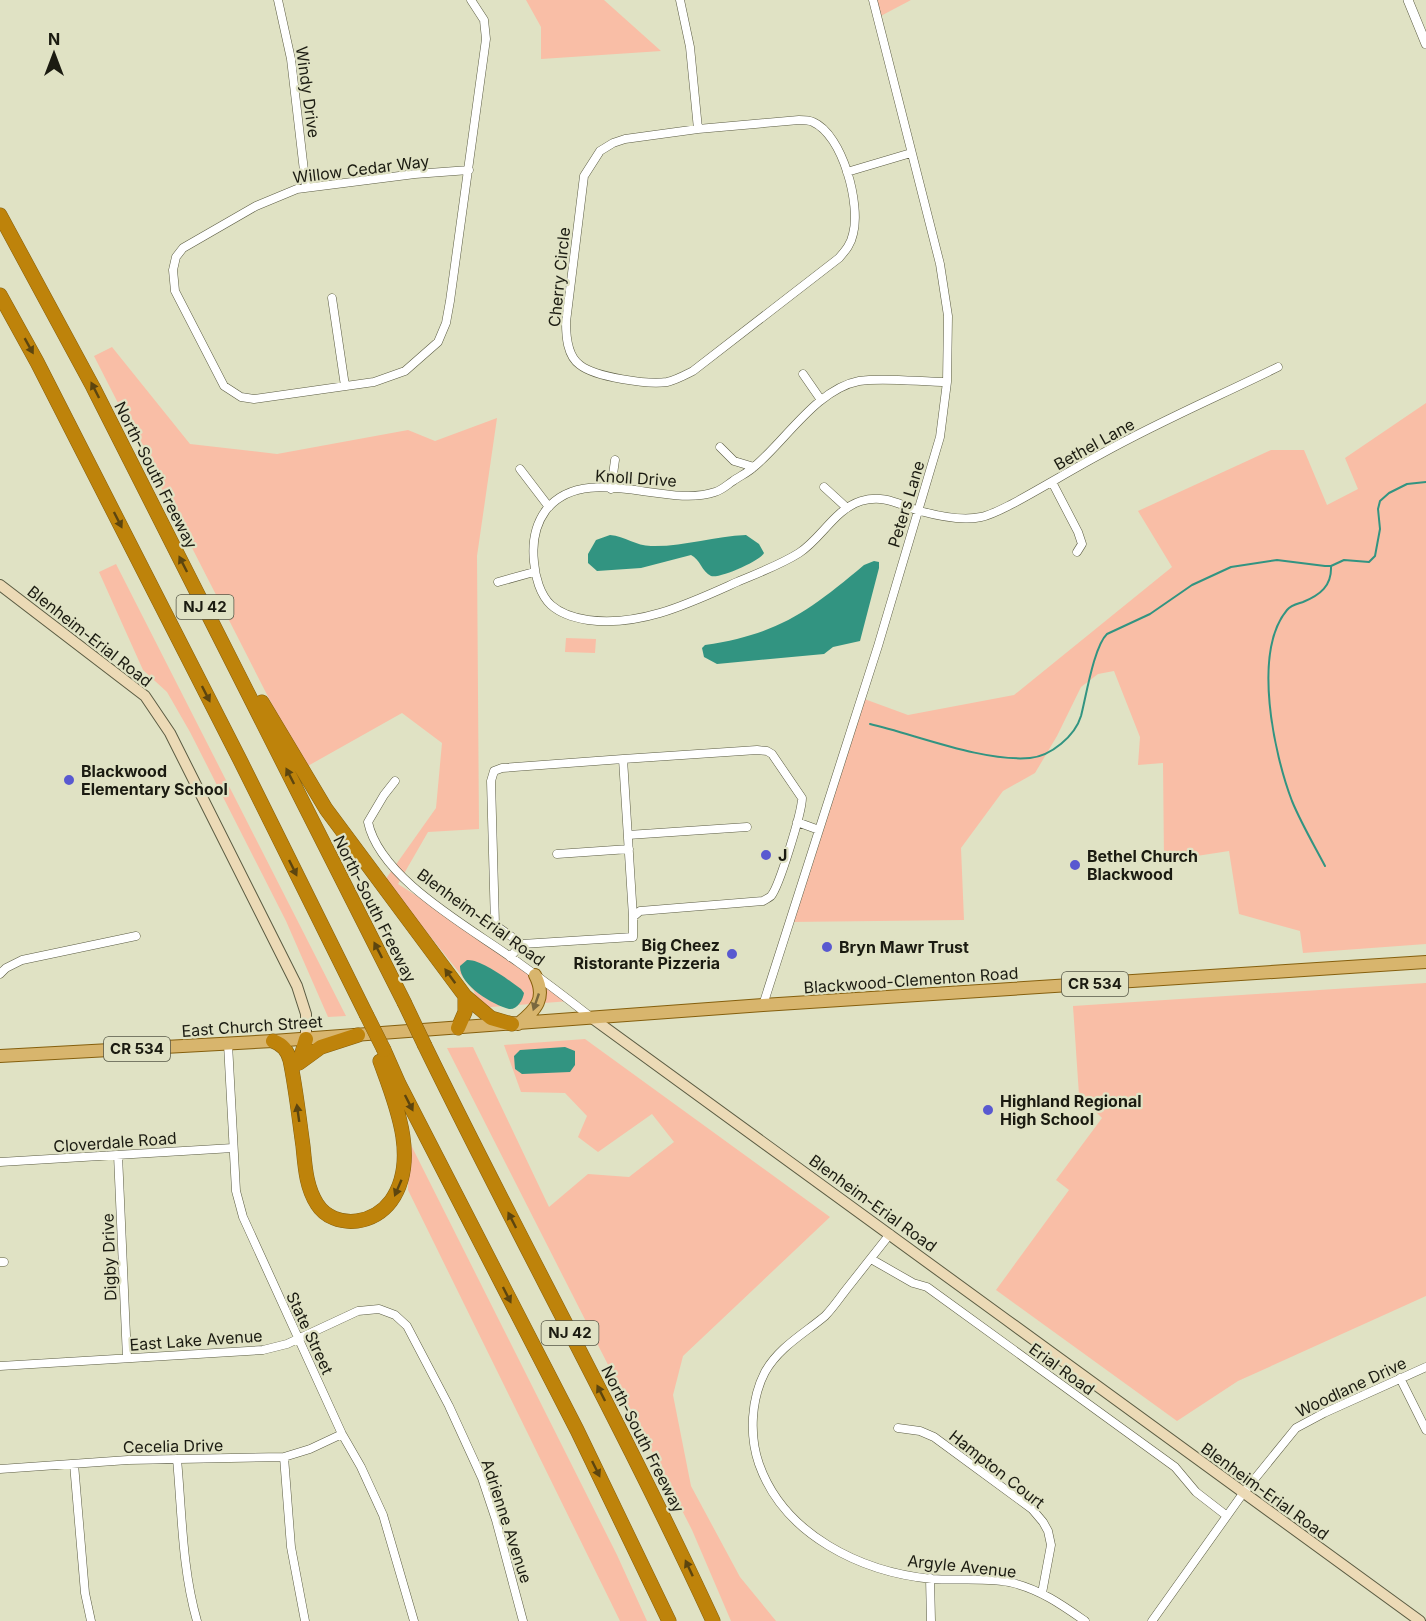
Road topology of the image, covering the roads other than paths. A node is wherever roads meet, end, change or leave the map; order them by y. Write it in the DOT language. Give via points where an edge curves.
graph roads {
  1 [pos="278,0"];
  2 [pos="471,0"];
  3 [pos="680,0"];
  4 [pos="873,0"];
  5 [pos="1408,0"];
  6 [pos="1426,44"];
  7 [pos="698,129"];
  8 [pos="911,153"];
  9 [pos="469,170"];
  10 [pos="847,172"];
  11 [pos="306,188"];
  12 [pos="0,215"];
  13 [pos="0,295"];
  14 [pos="332,298"];
  15 [pos="1278,367"];
  16 [pos="803,374"];
  17 [pos="947,382"];
  18 [pos="345,386"];
  19 [pos="821,400"];
  20 [pos="720,447"];
  21 [pos="615,460"];
  22 [pos="754,467"];
  23 [pos="520,469"];
  24 [pos="1052,483"];
  25 [pos="824,487"];
  26 [pos="611,489"];
  27 [pos="549,507"];
  28 [pos="847,508"];
  29 [pos="918,511"];
  30 [pos="1077,552"];
  31 [pos="534,572"];
  32 [pos="498,582"];
  33 [pos="193,584"];
  34 [pos="0,585"];
  35 [pos="623,759"];
  36 [pos="395,782"];
  37 [pos="797,822"];
  38 [pos="747,827"];
  39 [pos="819,831"];
  40 [pos="628,835"];
  41 [pos="629,849"];
  42 [pos="557,854"];
  43 [pos="633,916"];
  44 [pos="495,925"];
  45 [pos="136,936"];
  46 [pos="485,939"];
  47 [pos="522,944"];
  48 [pos="510,957"];
  49 [pos="1426,962"];
  50 [pos="0,974"];
  51 [pos="535,975"];
  52 [pos="465,996"];
  53 [pos="763,1005"];
  54 [pos="592,1018"];
  55 [pos="515,1024"];
  56 [pos="458,1028"];
  57 [pos="399,1032"];
  58 [pos="358,1035"];
  59 [pos="306,1039"];
  60 [pos="273,1041"];
  61 [pos="228,1044"];
  62 [pos="380,1050"];
  63 [pos="0,1056"];
  64 [pos="299,1063"];
  65 [pos="294,1082"];
  66 [pos="233,1148"];
  67 [pos="118,1155"];
  68 [pos="0,1162"];
  69 [pos="890,1234"];
  70 [pos="871,1259"];
  71 [pos="298,1339"];
  72 [pos="127,1358"];
  73 [pos="0,1366"];
  74 [pos="428,1366"];
  75 [pos="1426,1366"];
  76 [pos="1400,1378"];
  77 [pos="898,1428"];
  78 [pos="1426,1430"];
  79 [pos="342,1434"];
  80 [pos="284,1457"];
  81 [pos="177,1460"];
  82 [pos="74,1464"];
  83 [pos="0,1469"];
  84 [pos="1245,1492"];
  85 [pos="1227,1516"];
  86 [pos="930,1578"];
  87 [pos="1042,1593"];
  88 [pos="91,1621"];
  89 [pos="197,1621"];
  90 [pos="305,1621"];
  91 [pos="414,1621"];
  92 [pos="523,1621"];
  93 [pos="669,1621"];
  94 [pos="713,1621"];
  95 [pos="931,1621"];
  96 [pos="1085,1621"];
  97 [pos="1152,1621"];
  98 [pos="1420,1621"];
  1 -- 11 [label="street, Windy Drive" via="291,59"];
  2 -- 9 [label="street, Willow Cedar Way" via="484,20 486,39"];
  3 -- 7 [label="street" via="690,47"];
  4 -- 8 [label="street, Peters Lane"];
  5 -- 6 [label="street"];
  7 -- 10 [label="street, Cherry Circle" via="813,122 835,143"];
  7 -- 10 [label="street, Cherry Circle" via="613,143 600,151 584,176 566,335 570,352 585,368 610,377 647,382 668,382 693,371 839,258 850,245 855,208"];
  8 -- 10 [label="street"];
  8 -- 17 [label="street, Peters Lane" via="940,264 948,316"];
  9 -- 11 [label="street, Willow Cedar Way"];
  9 -- 18 [label="street, Willow Cedar Way" via="448,312 438,342 405,371 374,382"];
  11 -- 18 [label="street, Willow Cedar Way" via="256,206 183,248 173,270 175,291 224,386 241,397 254,399"];
  33 -- 12 [label="highway, North-South Freeway / NJ 42, one-way"];
  13 -- 62 [label="highway, NJ 42, one-way, bridge" via="54,394 357,995 362,1016"];
  14 -- 18 [label="street"];
  15 -- 24 [label="street, Bethel Lane" via="1108,450"];
  16 -- 19 [label="street"];
  17 -- 19 [label="street, Knoll Drive" via="858,381"];
  17 -- 29 [label="street, Peters Lane" via="940,437"];
  19 -- 22 [label="street, Knoll Drive"];
  20 -- 22 [label="street" via="734,461"];
  21 -- 26 [label="street"];
  22 -- 26 [label="street, Knoll Drive" via="717,491 703,495"];
  23 -- 27 [label="street"];
  24 -- 29 [label="street, Bethel Lane" via="983,517"];
  24 -- 30 [label="street" via="1078,532 1082,544"];
  25 -- 28 [label="street"];
  26 -- 27 [label="street, Knoll Drive" via="578,489 562,495"];
  27 -- 31 [label="street, Knoll Drive" via="535,536"];
  28 -- 29 [label="street, Knoll Drive" via="859,502 885,500"];
  28 -- 31 [label="street, Knoll Drive" via="794,556 651,617 614,622 570,616 550,604"];
  29 -- 39 [label="street, Peters Lane"];
  31 -- 32 [label="street"];
  52 -- 33 [label="highway, one-way" via="326,809"];
  94 -- 33 [label="highway, North-South Freeway / NJ 42, one-way, bridge" via="672,1532 488,1175"];
  34 -- 59 [label="main road, Blenheim-Erial Road" via="136,688 153,706 297,986 306,1014"];
  35 -- 37 [label="street" via="767,751 802,798"];
  35 -- 40 [label="street"];
  35 -- 44 [label="street" via="494,771 490,781"];
  36 -- 46 [label="street, Blenheim-Erial Road" via="369,817 370,832 378,848 402,878"];
  37 -- 39 [label="street"];
  37 -- 43 [label="street" via="770,897 762,901 640,911"];
  38 -- 40 [label="street"];
  39 -- 53 [label="street, Peters Lane"];
  40 -- 41 [label="street"];
  41 -- 42 [label="street"];
  41 -- 43 [label="street"];
  43 -- 47 [label="street" via="633,937"];
  44 -- 46 [label="street"];
  44 -- 47 [label="street"];
  45 -- 50 [label="street" via="22,960"];
  46 -- 48 [label="street, Blenheim-Erial Road"];
  47 -- 48 [label="street"];
  48 -- 51 [label="street, Blenheim-Erial Road"];
  49 -- 53 [label="main road, Blackwood-Clementon Road / CR 534"];
  51 -- 54 [label="street, Blenheim-Erial Road"];
  51 -- 55 [label="main road, one-way" via="540,987 538,1002 533,1011"];
  52 -- 55 [label="highway" via="490,1018"];
  52 -- 56 [label="highway" via="465,1012"];
  53 -- 54 [label="main road, Blackwood-Clementon Road / CR 534"];
  54 -- 55 [label="main road, Blackwood-Clementon Road / CR 534"];
  54 -- 69 [label="main road, Blenheim-Erial Road"];
  55 -- 56 [label="main road, Blackwood-Clementon Road / CR 534"];
  56 -- 57 [label="main road, Blackwood-Clementon Road / CR 534"];
  57 -- 58 [label="main road, East Church Street / CR 534"];
  58 -- 59 [label="main road, East Church Street / CR 534"];
  58 -- 64 [label="highway" via="321,1047"];
  59 -- 60 [label="main road, East Church Street / CR 534"];
  59 -- 64 [label="highway"];
  60 -- 61 [label="main road, East Church Street / CR 534"];
  60 -- 65 [label="highway" via="287,1052"];
  61 -- 63 [label="main road, East Church Street / CR 534"];
  61 -- 66 [label="street, State Street"];
  62 -- 65 [label="highway, one-way" via="399,1117 404,1167 387,1206 364,1220 342,1221 331,1216 310,1192"];
  62 -- 93 [label="highway, NJ 42, one-way" via="577,1430"];
  64 -- 65 [label="highway"];
  66 -- 67 [label="street, Cloverdale Road"];
  66 -- 71 [label="street, State Street" via="236,1191 243,1217"];
  67 -- 68 [label="street, Cloverdale Road"];
  67 -- 72 [label="street, Digby Drive"];
  69 -- 70 [label="street, Argyle Avenue"];
  69 -- 84 [label="main road, Blenheim-Erial Road"];
  70 -- 85 [label="street, Erial Road" via="927,1287 1175,1467 1196,1492"];
  70 -- 86 [label="street, Argyle Avenue" via="826,1315 767,1369 755,1401 755,1453 773,1494 810,1534 836,1551 880,1570"];
  71 -- 72 [label="street, East Lake Avenue" via="263,1350"];
  71 -- 74 [label="street, East Lake Avenue" via="358,1311 379,1309 395,1315 407,1326"];
  71 -- 79 [label="street, State Street"];
  72 -- 73 [label="street, East Lake Avenue"];
  74 -- 92 [label="street, Adrienne Avenue" via="482,1478"];
  75 -- 76 [label="street, Woodlane Drive"];
  76 -- 78 [label="street"];
  76 -- 84 [label="street, Woodlane Drive" via="1296,1428"];
  77 -- 87 [label="street, Hampton Court" via="934,1437 1032,1509 1048,1531 1052,1545"];
  79 -- 80 [label="street, Cecelia Drive"];
  79 -- 91 [label="street, State Street" via="362,1467 382,1515"];
  80 -- 81 [label="street, Cecelia Drive"];
  80 -- 90 [label="street" via="291,1547"];
  81 -- 82 [label="street, Cecelia Drive"];
  81 -- 89 [label="street" via="185,1562"];
  82 -- 83 [label="street, Cecelia Drive"];
  82 -- 88 [label="street"];
  84 -- 85 [label="street, Woodlane Drive"];
  84 -- 98 [label="main road, Blenheim-Erial Road"];
  85 -- 97 [label="street, Woodlane Drive"];
  86 -- 87 [label="street, Argyle Avenue" via="1011,1582"];
  86 -- 95 [label="street"];
  87 -- 96 [label="street, Argyle Avenue"];
}
